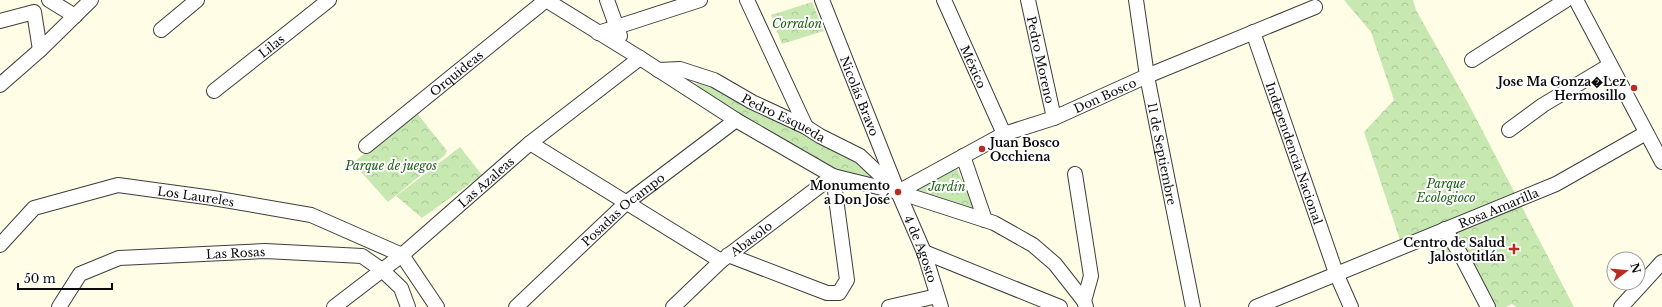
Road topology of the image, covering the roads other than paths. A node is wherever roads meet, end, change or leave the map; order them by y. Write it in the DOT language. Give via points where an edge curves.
graph roads {
  1 [pos="45,0"];
  2 [pos="49,0"];
  3 [pos="91,0"];
  4 [pos="197,0"];
  5 [pos="329,0"];
  6 [pos="546,0"];
  7 [pos="607,0"];
  8 [pos="700,0"];
  9 [pos="747,0"];
  10 [pos="822,0"];
  11 [pos="944,0"];
  12 [pos="1028,0"];
  13 [pos="1136,0"];
  14 [pos="1566,0"];
  15 [pos="1576,0"];
  16 [pos="1315,7"];
  17 [pos="34,12"];
  18 [pos="75,16"];
  19 [pos="0,21"];
  20 [pos="617,27"];
  21 [pos="161,30"];
  22 [pos="1253,32"];
  23 [pos="598,33"];
  24 [pos="625,49"];
  25 [pos="40,50"];
  26 [pos="640,58"];
  27 [pos="1472,60"];
  28 [pos="1610,65"];
  29 [pos="658,70"];
  30 [pos="1147,76"];
  31 [pos="0,85"];
  32 [pos="214,91"];
  33 [pos="1054,118"];
  34 [pos="736,120"];
  35 [pos="806,127"];
  36 [pos="1509,130"];
  37 [pos="1646,133"];
  38 [pos="1004,134"];
  39 [pos="530,143"];
  40 [pos="366,146"];
  41 [pos="963,156"];
  42 [pos="1662,162"];
  43 [pos="1075,174"];
  44 [pos="833,176"];
  45 [pos="898,192"];
  46 [pos="626,203"];
  47 [pos="985,220"];
  48 [pos="1445,229"];
  49 [pos="0,245"];
  50 [pos="924,252"];
  51 [pos="402,255"];
  52 [pos="724,258"];
  53 [pos="1662,262"];
  54 [pos="382,270"];
  55 [pos="1336,273"];
  56 [pos="939,302"];
  57 [pos="1085,304"];
  58 [pos="1486,306"];
  59 [pos="59,307"];
  60 [pos="334,307"];
  61 [pos="408,307"];
  62 [pos="437,307"];
  63 [pos="516,307"];
  64 [pos="673,307"];
  65 [pos="889,307"];
  66 [pos="1060,307"];
  67 [pos="1193,307"];
  68 [pos="1256,307"];
  69 [pos="1351,307"];
  70 [pos="1621,307"];
  1 -- 17 [label="street"];
  2 -- 18 [label="street"];
  3 -- 18 [label="street"];
  4 -- 21 [label="street"];
  5 -- 32 [label="street, Lilas"];
  6 -- 23 [label="street, Pedro Esqueda"];
  6 -- 40 [label="street, Orquideas"];
  7 -- 20 [label="street"];
  8 -- 20 [label="street"];
  9 -- 35 [label="street"];
  10 -- 45 [label="street, Nicolás Bravo"];
  11 -- 38 [label="street, México"];
  12 -- 33 [label="street, Pedro Moreno"];
  13 -- 30 [label="street, 11 de Septiembre"];
  14 -- 27 [label="street"];
  15 -- 28 [label="street"];
  16 -- 22 [label="street, Don Bosco"];
  17 -- 19 [label="street"];
  17 -- 25 [label="street"];
  18 -- 25 [label="street"];
  20 -- 23 [label="street"];
  20 -- 24 [label="street"];
  22 -- 30 [label="street, Don Bosco"];
  22 -- 55 [label="street, Independencia Nacional"];
  23 -- 24 [label="street, Pedro Esqueda"];
  24 -- 26 [label="street, Pedro Esqueda"];
  25 -- 31 [label="street"];
  26 -- 29 [label="street, Pedro Esqueda"];
  26 -- 39 [label="street, Las Azaleas"];
  28 -- 36 [label="street" via="1543,105"];
  28 -- 37 [label="street"];
  29 -- 34 [label="street, Pedro Esqueda"];
  29 -- 35 [label="street, Pedro Esqueda" via="680,69 714,80 752,102"];
  30 -- 33 [label="street, Don Bosco"];
  30 -- 67 [label="street, 11 de Septiembre"];
  33 -- 38 [label="street, Don Bosco"];
  34 -- 44 [label="street, Pedro Esqueda"];
  34 -- 46 [label="street, Posadas Ocampo"];
  35 -- 45 [label="street, Pedro Esqueda" via="860,156"];
  37 -- 42 [label="street"];
  37 -- 48 [label="street, Rosa Amarilla" via="1556,184"];
  38 -- 41 [label="street, Don Bosco"];
  39 -- 46 [label="street"];
  39 -- 51 [label="street, Las Azaleas"];
  41 -- 45 [label="street, Don Bosco"];
  41 -- 47 [label="street"];
  43 -- 57 [label="street" via="1091,276"];
  44 -- 45 [label="street, Pedro Esqueda"];
  44 -- 52 [label="street, Abasolo"];
  44 -- 52 [label="street" via="847,280 839,293 826,293"];
  45 -- 47 [label="street, Pedro Esqueda"];
  45 -- 50 [label="street, 4 de Agosto"];
  46 -- 52 [label="street"];
  46 -- 63 [label="street, Posadas Ocampo"];
  47 -- 57 [label="street, Pedro Esqueda" via="1033,245 1055,264"];
  48 -- 55 [label="street, Rosa Amarilla"];
  48 -- 58 [label="street"];
  49 -- 51 [label="street, Los Laureles" via="34,208 118,185 311,215"];
  50 -- 56 [label="street, 4 de Agosto"];
  50 -- 66 [label="street"];
  51 -- 54 [label="street, Las Azaleas"];
  51 -- 62 [label="street"];
  52 -- 64 [label="street, Abasolo"];
  53 -- 70 [label="street"];
  54 -- 59 [label="street, Las Rosas" via="362,256 265,251 119,258 80,274"];
  54 -- 60 [label="street, Las Azaleas"];
  54 -- 61 [label="street, Las Rosas" via="401,288"];
  55 -- 68 [label="street, Rosa Amarilla"];
  55 -- 69 [label="street, Independencia Nacional"];
  56 -- 65 [label="street"];
}
